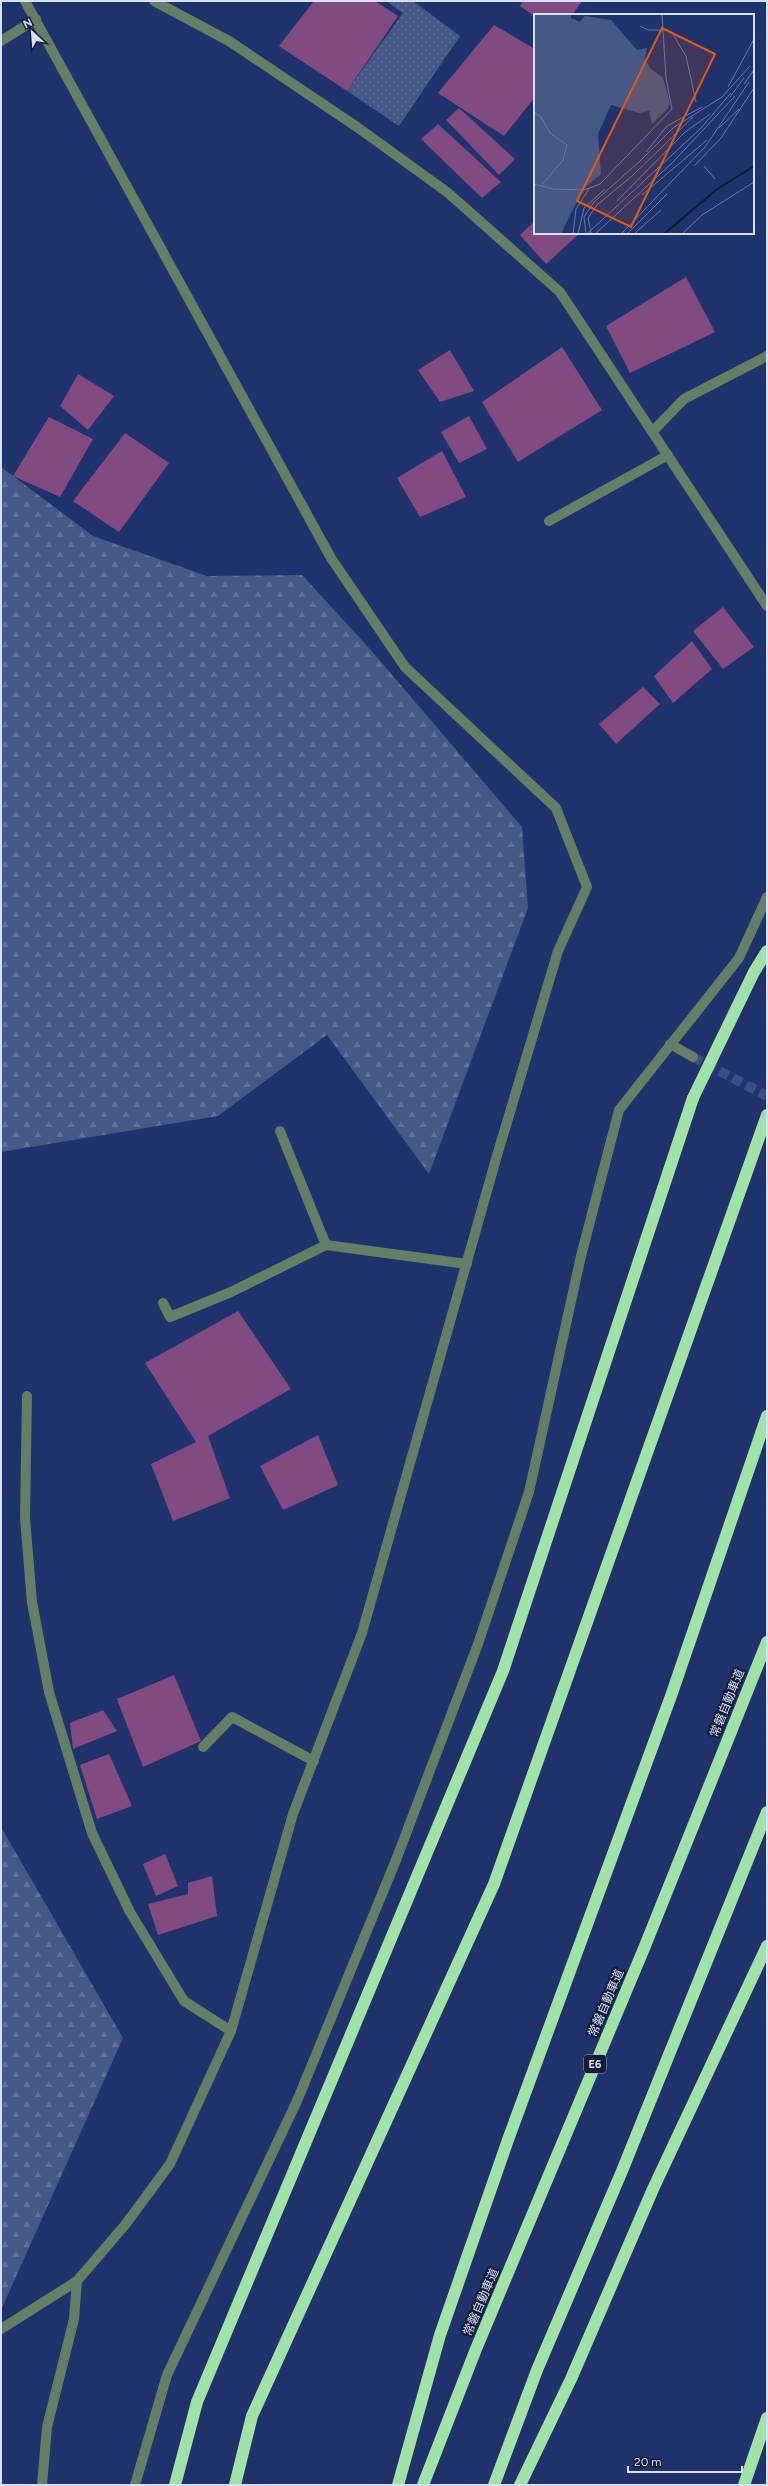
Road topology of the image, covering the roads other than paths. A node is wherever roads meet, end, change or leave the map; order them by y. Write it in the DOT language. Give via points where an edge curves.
graph roads {
  1 [pos="27,1"];
  2 [pos="154,1"];
  3 [pos="36,19"];
  4 [pos="1,41"];
  5 [pos="767,356"];
  6 [pos="653,431"];
  7 [pos="668,454"];
  8 [pos="548,521"];
  9 [pos="767,606"];
  10 [pos="767,897"];
  11 [pos="767,951"];
  12 [pos="670,1044"];
  13 [pos="693,1057"];
  14 [pos="767,1115"];
  15 [pos="280,1131"];
  16 [pos="326,1245"];
  17 [pos="467,1264"];
  18 [pos="163,1302"];
  19 [pos="27,1396"];
  20 [pos="767,1416"];
  21 [pos="767,1642"];
  22 [pos="203,1747"];
  23 [pos="314,1761"];
  24 [pos="767,1812"];
  25 [pos="767,1946"];
  26 [pos="231,2031"];
  27 [pos="77,2281"];
  28 [pos="1,2329"];
  29 [pos="767,2418"];
  30 [pos="42,2485"];
  31 [pos="135,2485"];
  32 [pos="175,2485"];
  33 [pos="235,2485"];
  34 [pos="398,2485"];
  35 [pos="423,2485"];
  36 [pos="494,2485"];
  37 [pos="520,2485"];
  38 [pos="744,2485"];
  1 -- 3 [label="street"];
  2 -- 6 [label="street" via="229,41 448,192 560,292"];
  3 -- 4 [label="street"];
  3 -- 17 [label="street" via="331,558 405,667 556,808 587,887 558,951"];
  5 -- 6 [label="street" via="684,399"];
  6 -- 7 [label="street"];
  7 -- 8 [label="street"];
  7 -- 9 [label="street"];
  10 -- 12 [label="street" via="739,958"];
  11 -- 32 [label="highway, bridge" via="754,972 693,1098 503,1671 197,2402"];
  12 -- 13 [label="street"];
  12 -- 31 [label="street" via="619,1110 581,1256 529,1492 478,1644 396,1860 297,2101 167,2375"];
  14 -- 33 [label="highway" via="494,1884 252,2416"];
  15 -- 16 [label="street"];
  16 -- 17 [label="street"];
  16 -- 18 [label="street" via="231,1292 170,1318"];
  17 -- 23 [label="street" via="362,1633"];
  19 -- 26 [label="street" via="25,1518 32,1602 49,1692 92,1833 130,1912 184,2001"];
  20 -- 34 [label="highway" via="672,1696 509,2137 445,2320"];
  21 -- 35 [label="highway, 常磐自動車道 / E6" via="639,1960 476,2349"];
  22 -- 23 [label="street" via="232,1717"];
  23 -- 26 [label="street" via="293,1814"];
  24 -- 36 [label="highway" via="622,2171 537,2370"];
  25 -- 37 [label="highway" via="653,2189 571,2379"];
  26 -- 27 [label="street" via="170,2164 125,2225"];
  27 -- 28 [label="street"];
  27 -- 30 [label="street" via="74,2320 47,2427"];
  29 -- 38 [label="highway"];
}
